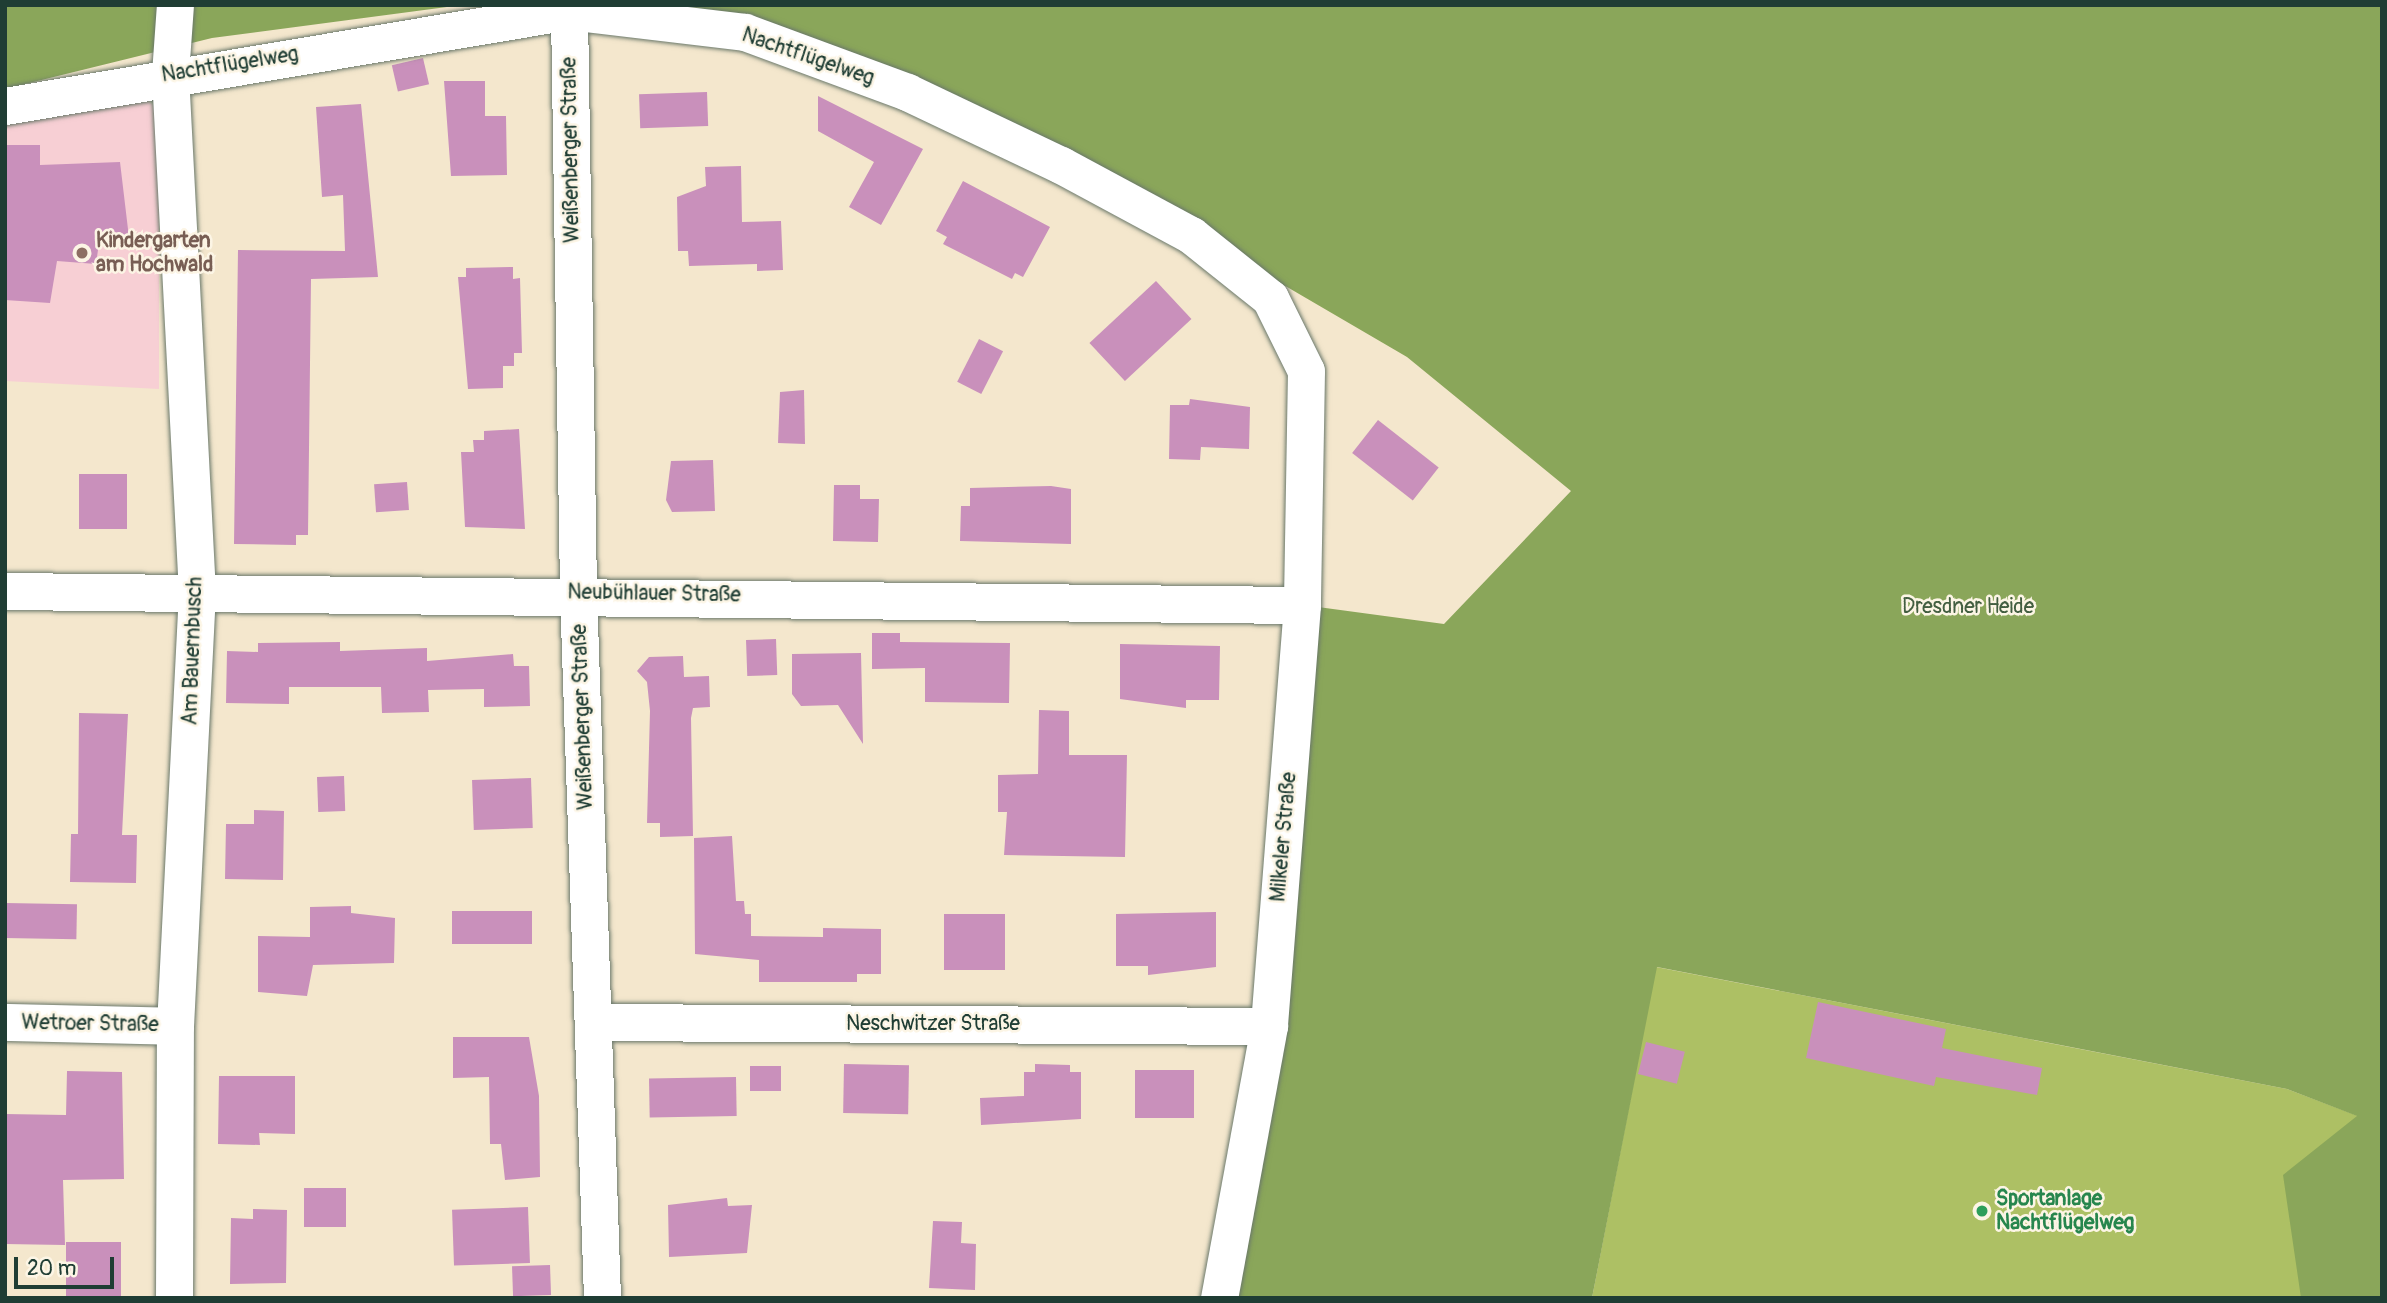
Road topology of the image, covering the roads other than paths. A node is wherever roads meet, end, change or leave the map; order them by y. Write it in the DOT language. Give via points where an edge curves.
graph roads {
  1 [pos="175,5"];
  2 [pos="569,10"];
  3 [pos="170,74"];
  4 [pos="5,106"];
  5 [pos="1306,371"];
  6 [pos="5,591"];
  7 [pos="197,593"];
  8 [pos="578,593"];
  9 [pos="1302,605"];
  10 [pos="5,1022"];
  11 [pos="596,1022"];
  12 [pos="175,1026"];
  13 [pos="1269,1026"];
  14 [pos="174,1298"];
  15 [pos="602,1298"];
  16 [pos="1219,1298"];
  1 -- 3 [label="street, Am Bauernbusch"];
  2 -- 3 [label="street, Nachtflügelweg"];
  2 -- 5 [label="street, Nachtflügelweg" via="745,32 907,92 1061,165 1191,236 1270,298"];
  2 -- 8 [label="street, Weißenberger Straße"];
  3 -- 4 [label="street, Nachtflügelweg"];
  3 -- 7 [label="street, Am Bauernbusch"];
  5 -- 9 [label="street, Milkeler Straße"];
  6 -- 7 [label="street, Neubühlauer Straße"];
  7 -- 8 [label="street, Neubühlauer Straße"];
  7 -- 12 [label="street, Am Bauernbusch"];
  8 -- 9 [label="street, Neubühlauer Straße"];
  8 -- 11 [label="street, Weißenberger Straße"];
  9 -- 13 [label="street, Milkeler Straße"];
  10 -- 12 [label="street, Wetroer Straße"];
  11 -- 13 [label="street, Neschwitzer Straße"];
  11 -- 15 [label="street, Weißenberger Straße"];
  12 -- 14 [label="street, Am Bauernbusch"];
  13 -- 16 [label="street, Milkeler Straße"];
}
